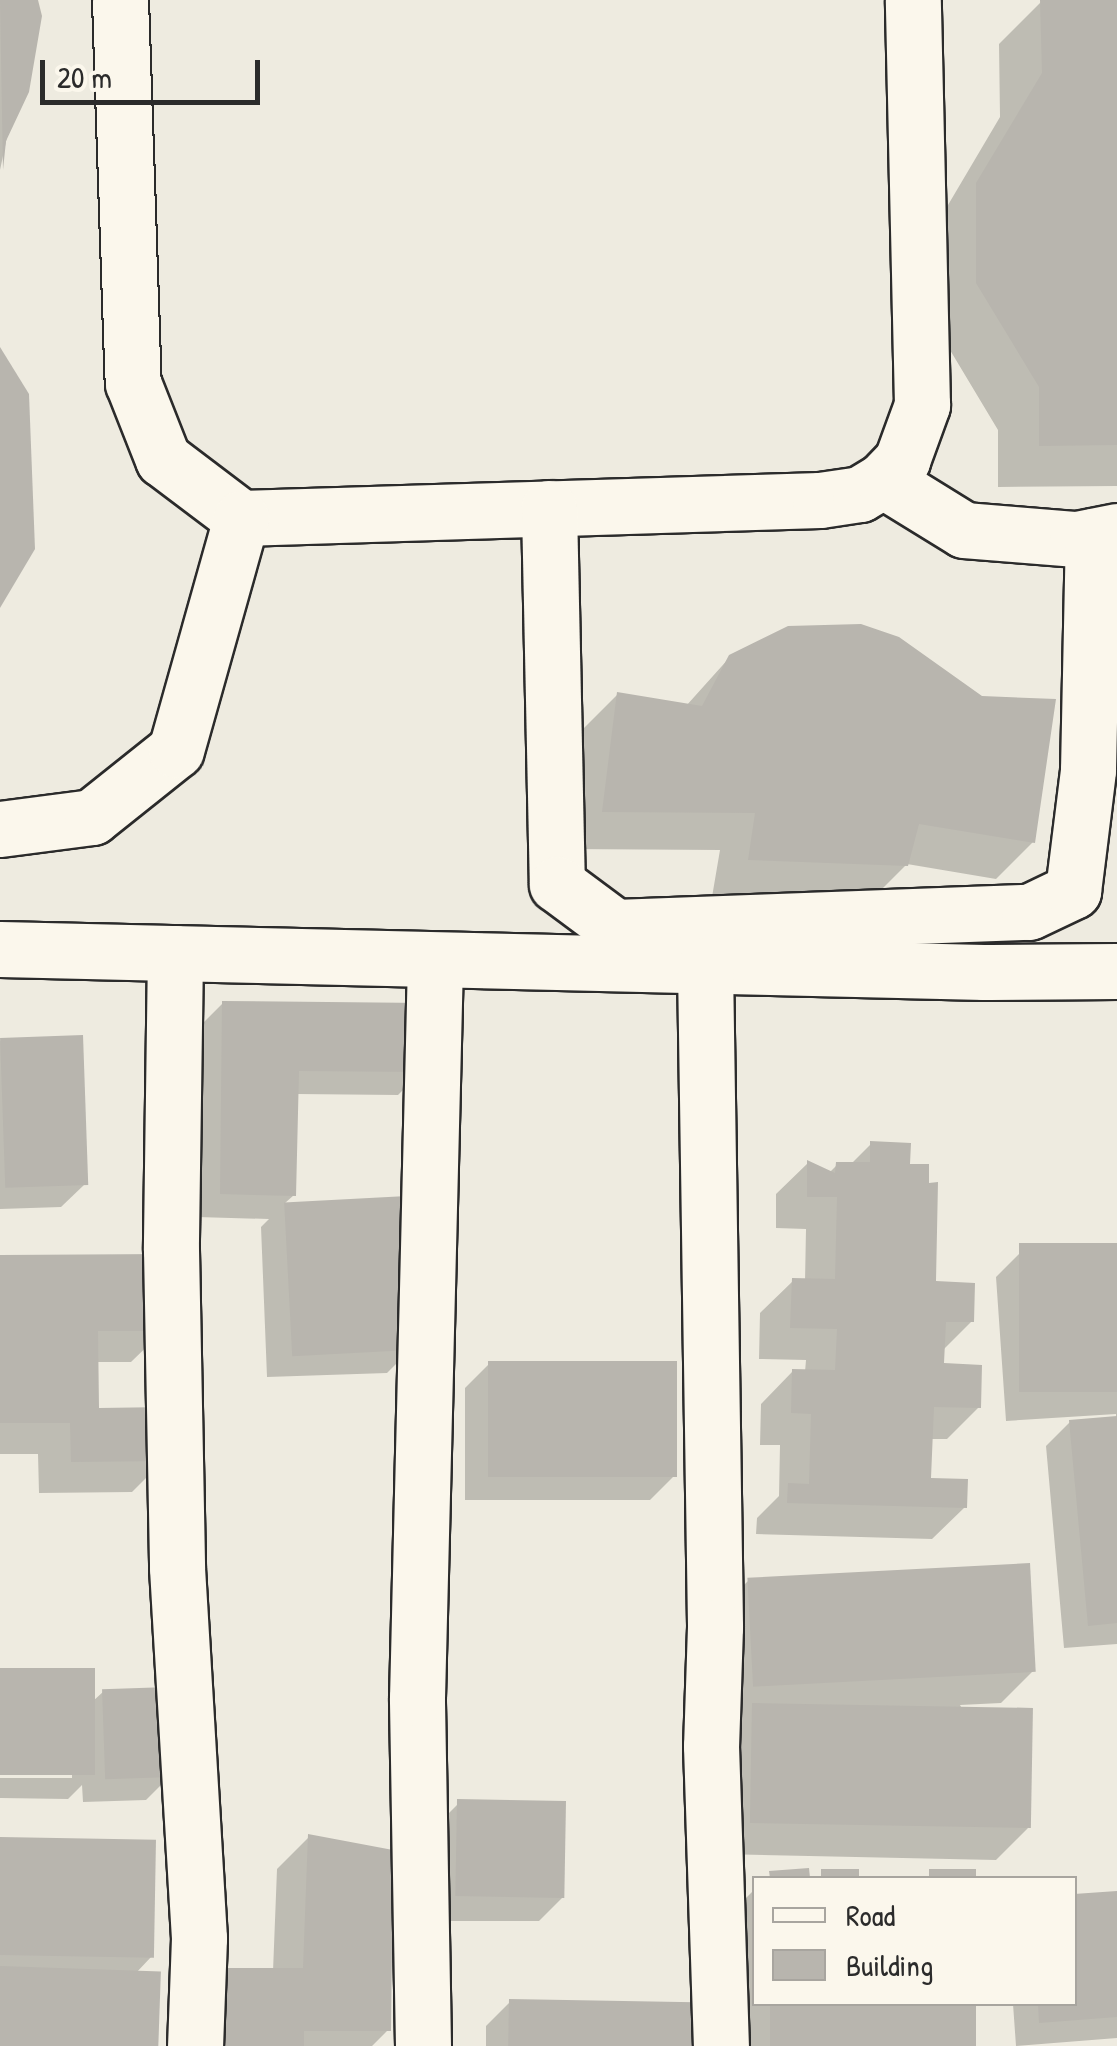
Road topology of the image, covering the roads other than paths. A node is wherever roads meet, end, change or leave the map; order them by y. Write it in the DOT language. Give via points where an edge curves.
graph roads {
  1 [pos="120,0"];
  2 [pos="912,0"];
  3 [pos="883,480"];
  4 [pos="549,508"];
  5 [pos="241,518"];
  6 [pos="1105,534"];
  7 [pos="0,828"];
  8 [pos="0,948"];
  9 [pos="174,953"];
  10 [pos="435,960"];
  11 [pos="705,966"];
  12 [pos="1117,970"];
  13 [pos="195,2046"];
  14 [pos="423,2046"];
  15 [pos="720,2046"];
  1 -- 5 [label="street" via="133,383 162,459"];
  2 -- 3 [label="street" via="922,405 902,460"];
  3 -- 4 [label="street" via="860,494 820,500"];
  3 -- 6 [label="street" via="964,530 1077,539"];
  4 -- 5 [label="street"];
  4 -- 6 [label="street" via="557,884 615,927 1028,912 1073,892"];
  5 -- 7 [label="street" via="176,750 92,817"];
  8 -- 9 [label="street"];
  9 -- 10 [label="street"];
  9 -- 13 [label="street" via="170,1250 178,1568 199,1938"];
  10 -- 11 [label="street"];
  10 -- 14 [label="street" via="418,1698"];
  11 -- 12 [label="street"];
  11 -- 15 [label="street"];
}
